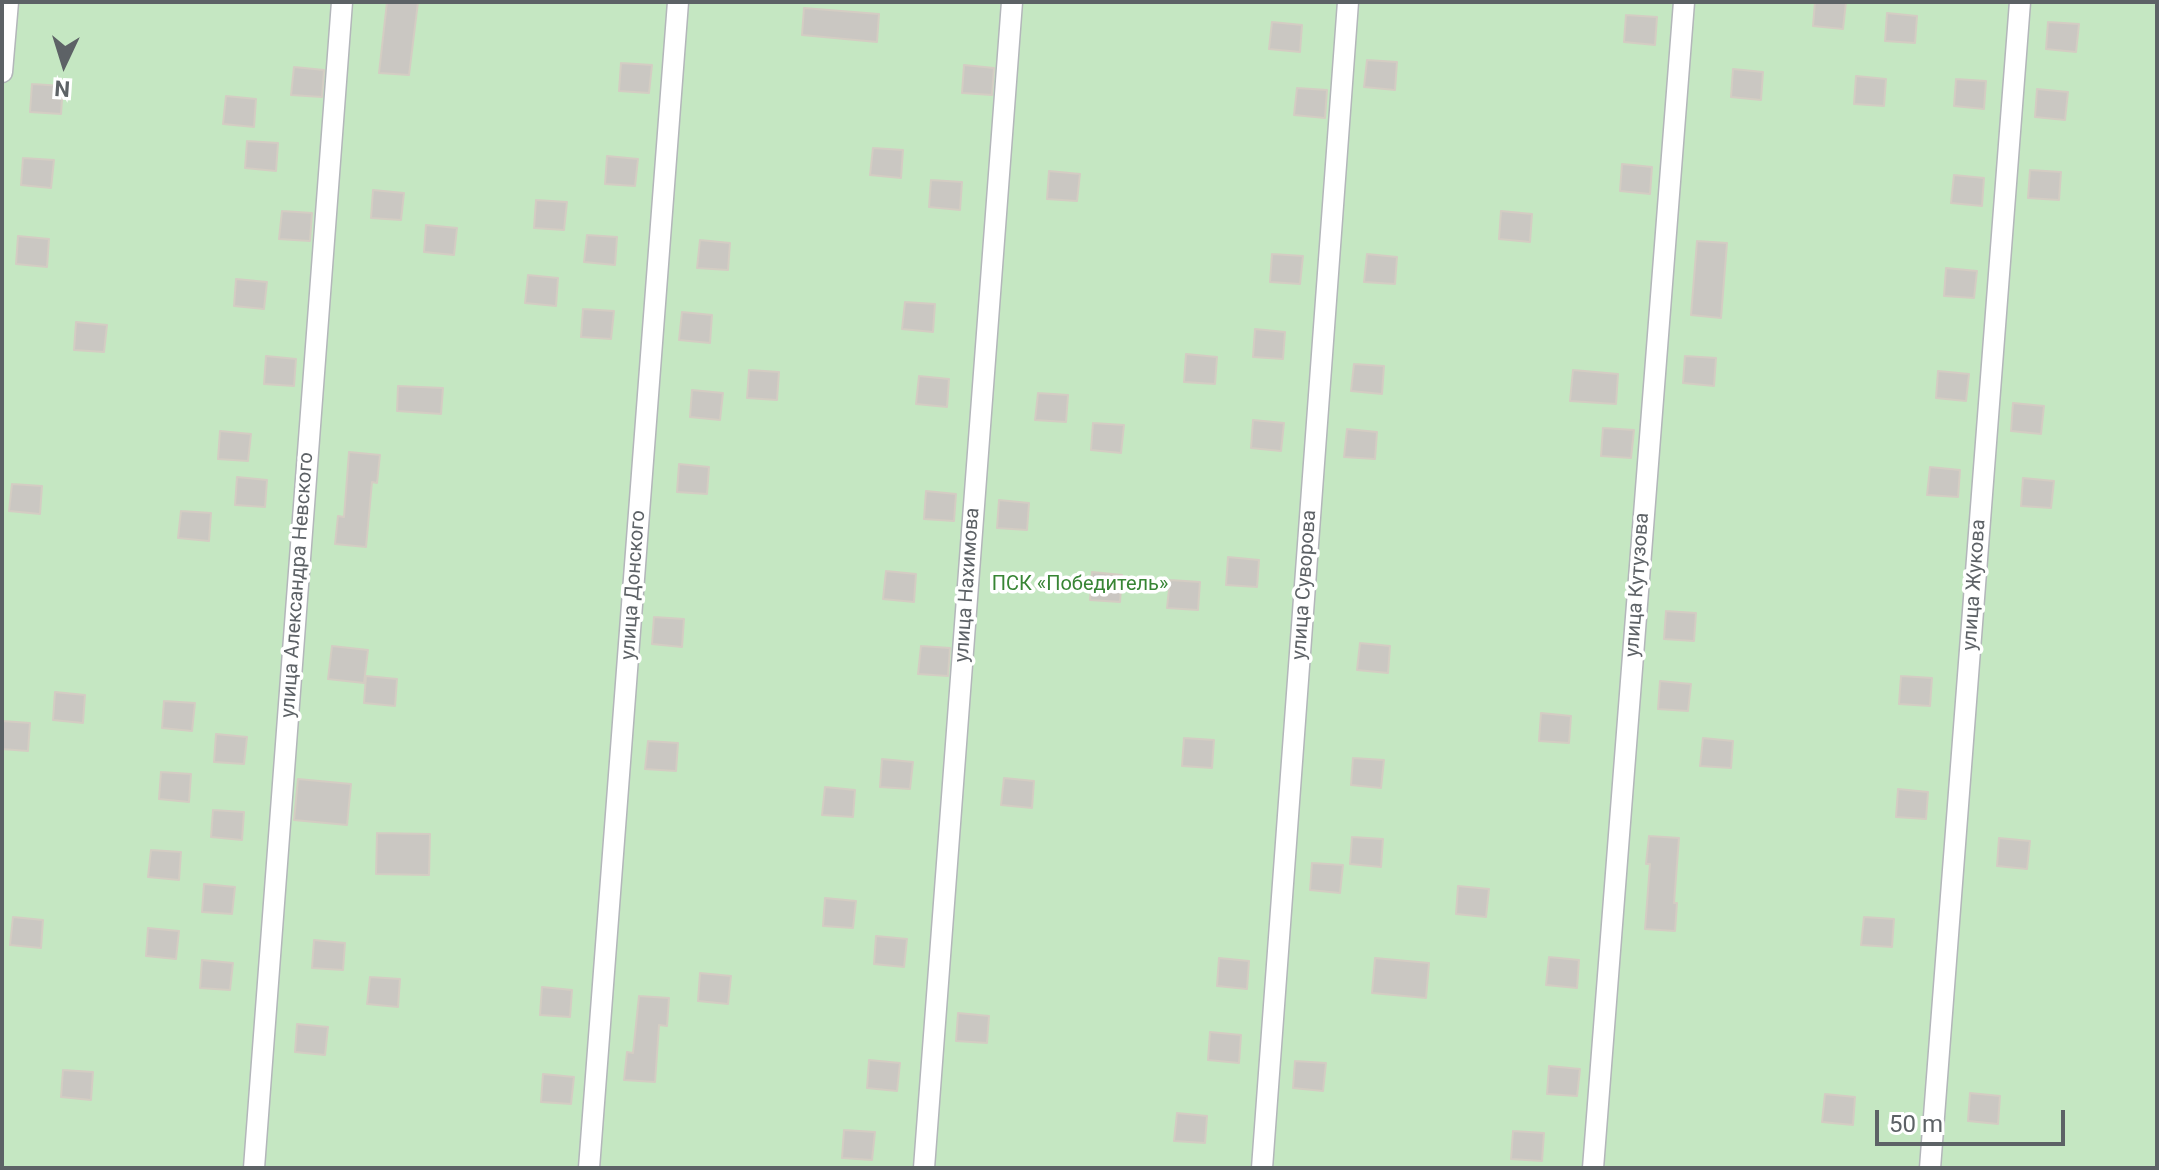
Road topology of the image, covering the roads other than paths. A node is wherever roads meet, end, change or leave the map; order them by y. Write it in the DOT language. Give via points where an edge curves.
graph roads {
  1 [pos="8,2"];
  2 [pos="342,2"];
  3 [pos="678,2"];
  4 [pos="1012,2"];
  5 [pos="1348,2"];
  6 [pos="1684,2"];
  7 [pos="2020,2"];
  8 [pos="2,72"];
  9 [pos="254,1168"];
  10 [pos="589,1168"];
  11 [pos="924,1168"];
  12 [pos="1262,1168"];
  13 [pos="1593,1168"];
  14 [pos="1930,1168"];
  1 -- 8 [label="street"];
  2 -- 9 [label="street, улица Александра Невского"];
  3 -- 10 [label="street, улица Донского"];
  4 -- 11 [label="street, улица Нахимова"];
  5 -- 12 [label="street, улица Суворова"];
  6 -- 13 [label="street, улица Кутузова"];
  7 -- 14 [label="street, улица Жукова"];
}
